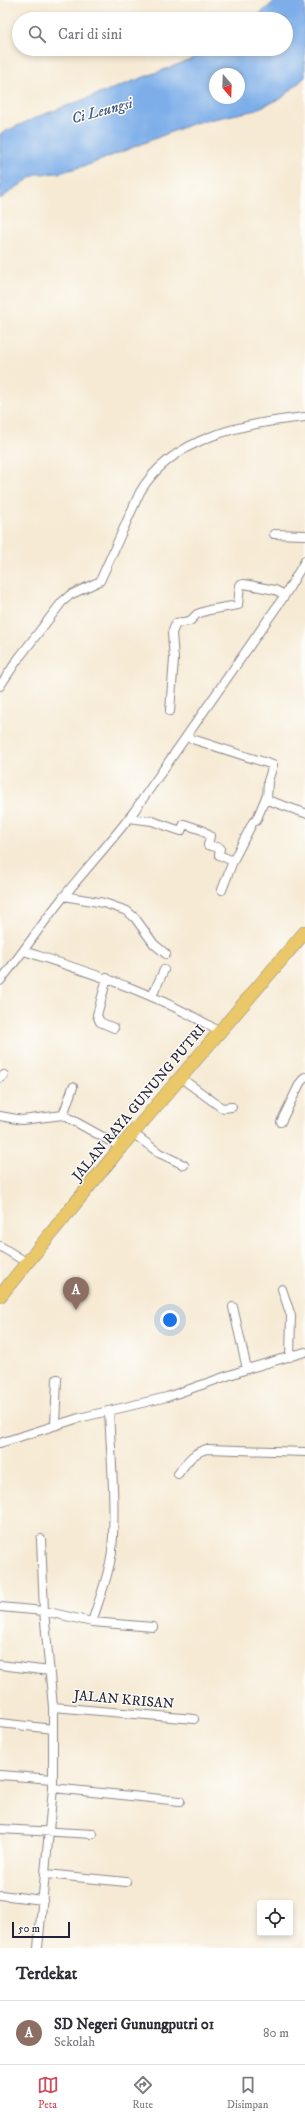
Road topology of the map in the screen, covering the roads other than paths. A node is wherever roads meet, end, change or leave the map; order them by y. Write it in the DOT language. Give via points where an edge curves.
graph roads {
  1 [pos="305,417"];
  2 [pos="274,534"];
  3 [pos="305,535"];
  4 [pos="305,561"];
  5 [pos="285,595"];
  6 [pos="0,686"];
  7 [pos="170,711"];
  8 [pos="186,737"];
  9 [pos="266,797"];
  10 [pos="305,814"];
  11 [pos="129,818"];
  12 [pos="233,861"];
  13 [pos="222,890"];
  14 [pos="64,896"];
  15 [pos="305,932"];
  16 [pos="24,951"];
  17 [pos="166,954"];
  18 [pos="164,970"];
  19 [pos="107,978"];
  20 [pos="0,981"];
  21 [pos="152,996"];
  22 [pos="114,1028"];
  23 [pos="220,1032"];
  24 [pos="305,1076"];
  25 [pos="181,1078"];
  26 [pos="73,1087"];
  27 [pos="232,1107"];
  28 [pos="63,1115"];
  29 [pos="0,1116"];
  30 [pos="281,1122"];
  31 [pos="133,1133"];
  32 [pos="121,1147"];
  33 [pos="184,1165"];
  34 [pos="0,1246"];
  35 [pos="26,1262"];
  36 [pos="282,1289"];
  37 [pos="0,1296"];
  38 [pos="233,1307"];
  39 [pos="305,1352"];
  40 [pos="290,1357"];
  41 [pos="247,1369"];
  42 [pos="57,1379"];
  43 [pos="109,1411"];
  44 [pos="55,1425"];
  45 [pos="0,1443"];
  46 [pos="305,1452"];
  47 [pos="178,1474"];
  48 [pos="41,1538"];
  49 [pos="0,1607"];
  50 [pos="44,1610"];
  51 [pos="92,1622"];
  52 [pos="153,1627"];
  53 [pos="0,1665"];
  54 [pos="50,1671"];
  55 [pos="53,1707"];
  56 [pos="194,1719"];
  57 [pos="0,1723"];
  58 [pos="53,1729"];
  59 [pos="0,1774"];
  60 [pos="53,1779"];
  61 [pos="53,1788"];
  62 [pos="180,1801"];
  63 [pos="0,1829"];
  64 [pos="49,1833"];
  65 [pos="93,1834"];
  66 [pos="46,1874"];
  67 [pos="126,1882"];
  68 [pos="0,1895"];
  69 [pos="43,1900"];
  70 [pos="38,1948"];
  1 -- 6 [label="street" via="233,429 187,448 165,462 146,481 100,580 70,595 62,602"];
  2 -- 3 [label="street"];
  4 -- 5 [label="street"];
  5 -- 7 [label="street" via="275,590 240,585 238,605 209,610 197,614 190,621 176,623 173,626 174,659"];
  5 -- 8 [label="street"];
  8 -- 9 [label="street" via="273,765"];
  8 -- 11 [label="street"];
  9 -- 10 [label="street" via="269,801"];
  9 -- 12 [label="street" via="256,821 253,822"];
  11 -- 12 [label="street" via="181,831 184,824 202,830 210,836 208,845 220,848 218,855"];
  11 -- 14 [label="street"];
  12 -- 13 [label="street"];
  14 -- 16 [label="street"];
  14 -- 17 [label="street" via="127,911 154,944"];
  15 -- 23 [label="main road, JALAN RAYA GUNUNG PUTRI"];
  16 -- 19 [label="street"];
  16 -- 20 [label="street"];
  18 -- 21 [label="street"];
  19 -- 21 [label="street"];
  19 -- 22 [label="street" via="97,1015 100,1022"];
  21 -- 23 [label="street" via="188,1012"];
  23 -- 25 [label="main road, JALAN RAYA GUNUNG PUTRI"];
  24 -- 30 [label="street"];
  25 -- 27 [label="street" via="222,1108"];
  25 -- 31 [label="main road, JALAN RAYA GUNUNG PUTRI"];
  26 -- 28 [label="street"];
  28 -- 29 [label="street" via="22,1120"];
  28 -- 32 [label="street"];
  31 -- 32 [label="main road, JALAN RAYA GUNUNG PUTRI"];
  31 -- 33 [label="street" via="159,1153"];
  32 -- 35 [label="main road, JALAN RAYA GUNUNG PUTRI"];
  34 -- 35 [label="street"];
  35 -- 37 [label="main road, JALAN RAYA GUNUNG PUTRI"];
  36 -- 40 [label="street" via="291,1316"];
  38 -- 41 [label="street"];
  39 -- 40 [label="street"];
  40 -- 41 [label="street"];
  41 -- 43 [label="street" via="167,1397"];
  42 -- 44 [label="street"];
  43 -- 44 [label="street"];
  43 -- 51 [label="street" via="113,1480 112,1552"];
  44 -- 45 [label="street"];
  46 -- 47 [label="street" via="207,1449 193,1456"];
  48 -- 50 [label="street"];
  49 -- 50 [label="street"];
  50 -- 51 [label="street"];
  50 -- 54 [label="street"];
  51 -- 52 [label="street"];
  53 -- 54 [label="street"];
  54 -- 55 [label="street"];
  55 -- 56 [label="street, JALAN KRISAN"];
  55 -- 58 [label="street"];
  57 -- 58 [label="street"];
  58 -- 60 [label="street"];
  59 -- 60 [label="street"];
  60 -- 61 [label="street"];
  61 -- 62 [label="street"];
  61 -- 64 [label="street"];
  63 -- 64 [label="street"];
  64 -- 65 [label="street"];
  64 -- 66 [label="street"];
  66 -- 67 [label="street"];
  66 -- 69 [label="street"];
  68 -- 69 [label="street"];
  69 -- 70 [label="street"];
}
